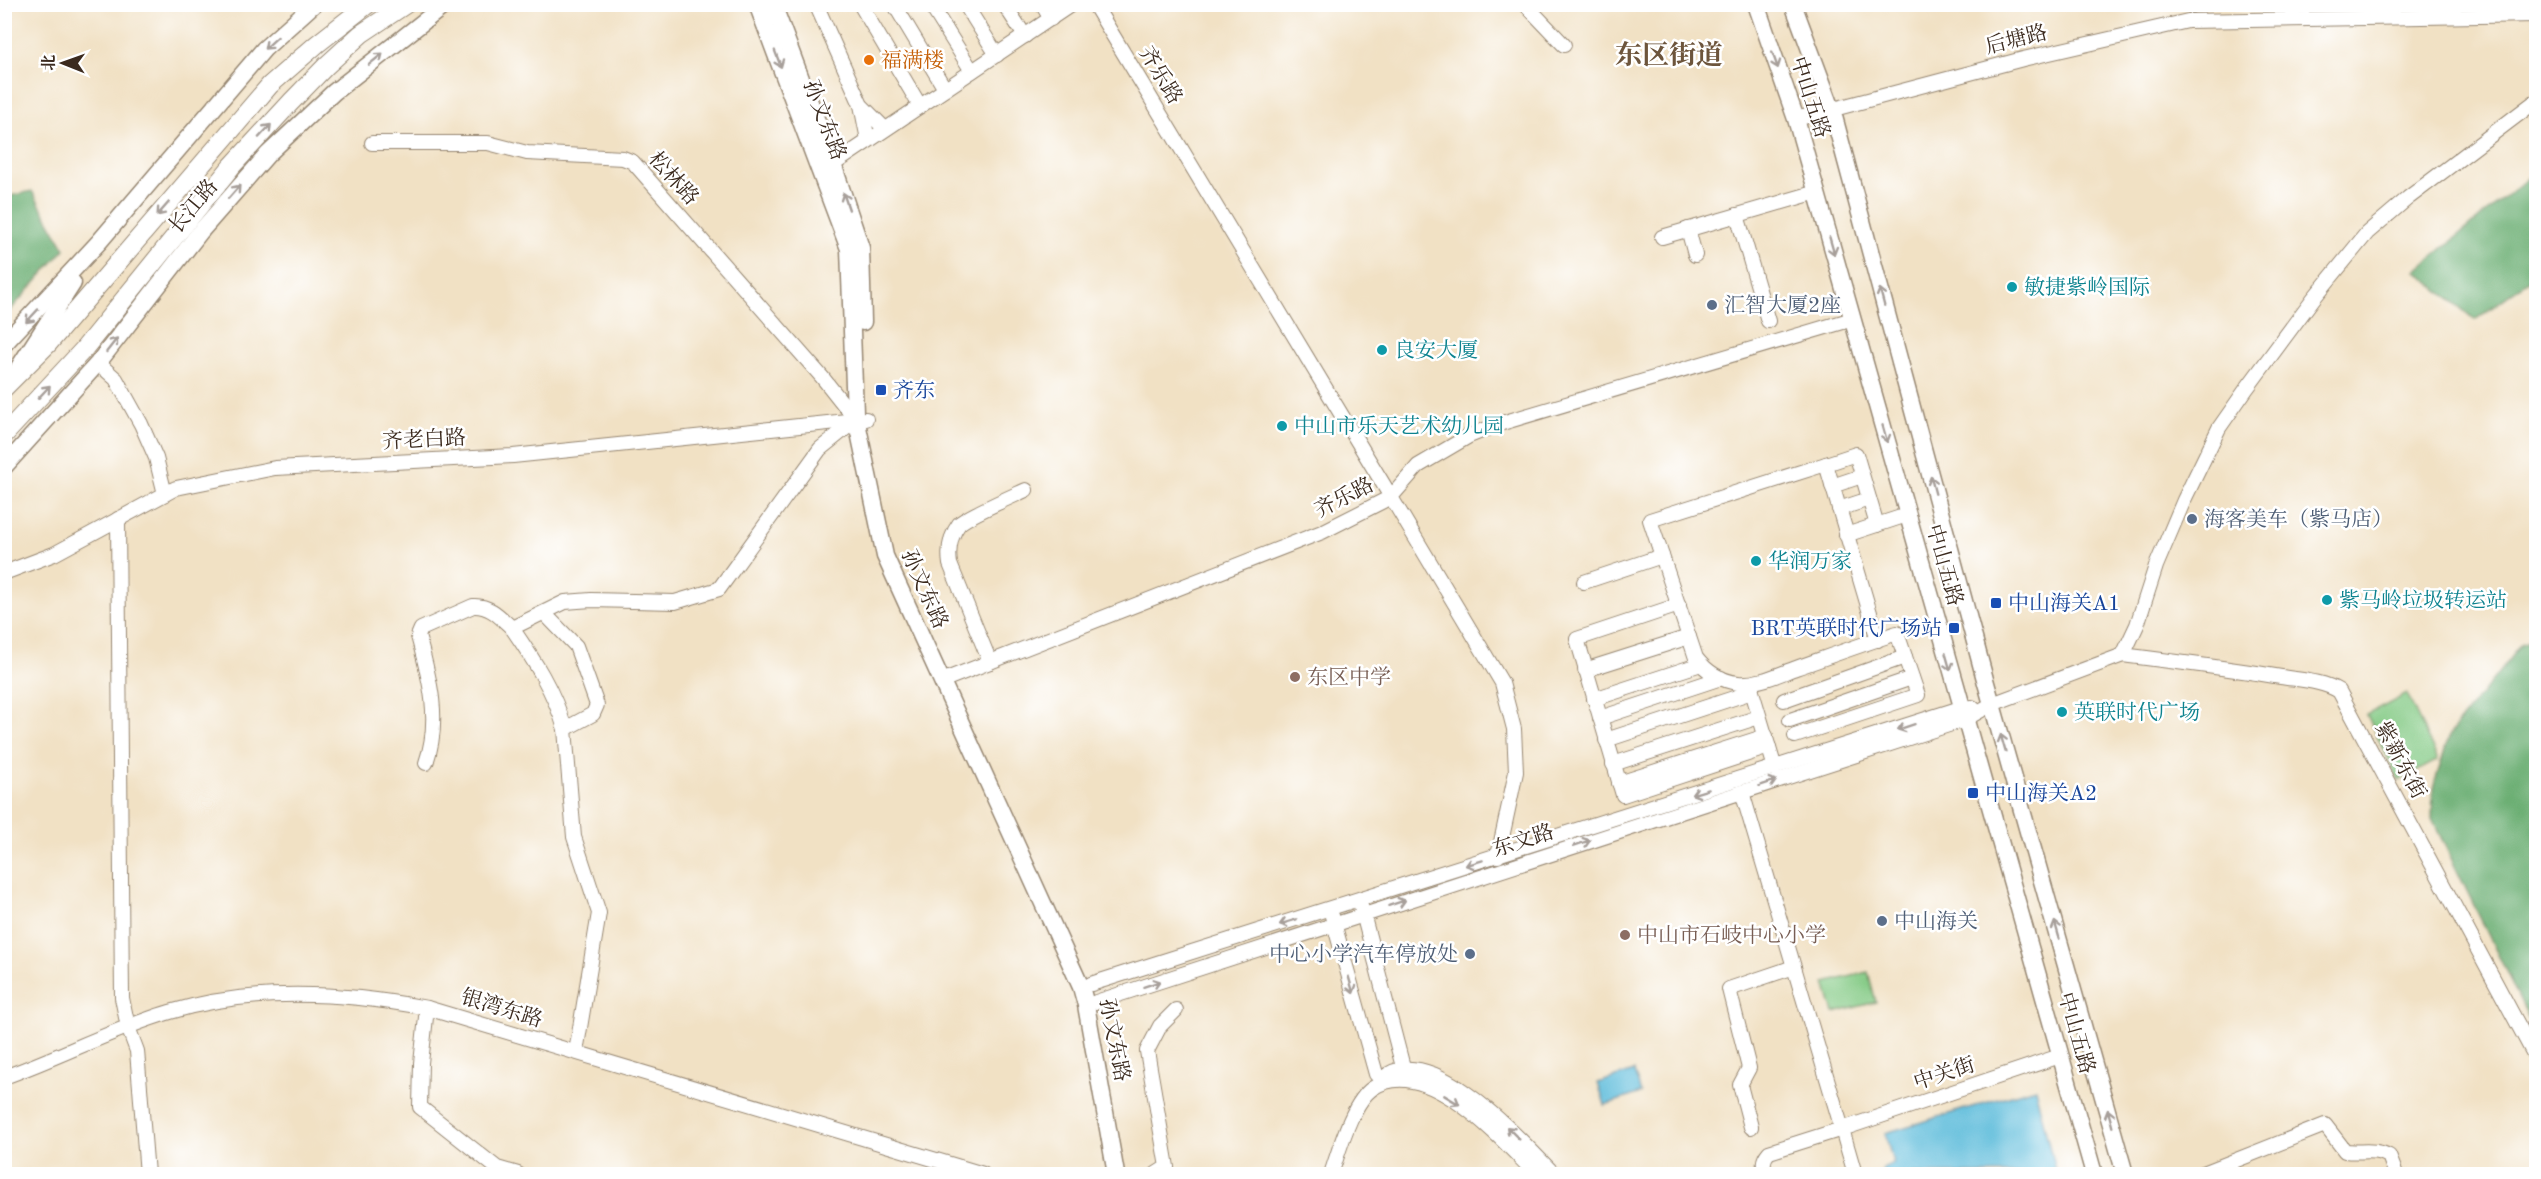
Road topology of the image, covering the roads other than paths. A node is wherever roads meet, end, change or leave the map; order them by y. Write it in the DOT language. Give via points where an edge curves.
graph roads {
  1 [pos="314,4"];
  2 [pos="368,4"];
  3 [pos="406,4"];
  4 [pos="446,4"];
  5 [pos="816,4"];
  6 [pos="860,4"];
  7 [pos="894,4"];
  8 [pos="930,4"];
  9 [pos="966,4"];
  10 [pos="1004,4"];
  11 [pos="1042,4"];
  12 [pos="1072,4"];
  13 [pos="1094,4"];
  14 [pos="1525,4"];
  15 [pos="1756,4"];
  16 [pos="1793,4"];
  17 [pos="764,6"];
  18 [pos="2520,10"];
  19 [pos="2536,15"];
  20 [pos="1051,19"];
  21 [pos="1025,36"];
  22 [pos="1564,45"];
  23 [pos="997,55"];
  24 [pos="972,70"];
  25 [pos="945,89"];
  26 [pos="2536,101"];
  27 [pos="861,105"];
  28 [pos="920,106"];
  29 [pos="1832,109"];
  30 [pos="1796,119"];
  31 [pos="884,128"];
  32 [pos="868,140"];
  33 [pos="372,143"];
  34 [pos="827,169"];
  35 [pos="1817,192"];
  36 [pos="1737,215"];
  37 [pos="1688,229"];
  38 [pos="1662,237"];
  39 [pos="99,242"];
  40 [pos="1695,255"];
  41 [pos="1853,319"];
  42 [pos="1768,321"];
  43 [pos="100,329"];
  44 [pos="4,344"];
  45 [pos="98,363"];
  46 [pos="5,388"];
  47 [pos="53,414"];
  48 [pos="861,420"];
  49 [pos="4,435"];
  50 [pos="1826,464"];
  51 [pos="4,467"];
  52 [pos="1862,476"];
  53 [pos="1832,486"];
  54 [pos="1026,490"];
  55 [pos="165,494"];
  56 [pos="1391,497"];
  57 [pos="1869,499"];
  58 [pos="1839,509"];
  59 [pos="1907,515"];
  60 [pos="118,519"];
  61 [pos="1877,525"];
  62 [pos="1846,535"];
  63 [pos="1662,556"];
  64 [pos="4,573"];
  65 [pos="1584,582"];
  66 [pos="1678,605"];
  67 [pos="544,613"];
  68 [pos="512,628"];
  69 [pos="1689,637"];
  70 [pos="1878,640"];
  71 [pos="2123,655"];
  72 [pos="1905,657"];
  73 [pos="990,662"];
  74 [pos="1701,664"];
  75 [pos="1586,670"];
  76 [pos="1776,675"];
  77 [pos="949,678"];
  78 [pos="1721,678"];
  79 [pos="1912,678"];
  80 [pos="1751,688"];
  81 [pos="1594,699"];
  82 [pos="1784,700"];
  83 [pos="1992,704"];
  84 [pos="1963,714"];
  85 [pos="1760,717"];
  86 [pos="1600,718"];
  87 [pos="1790,720"];
  88 [pos="565,729"];
  89 [pos="1795,736"];
  90 [pos="1606,740"];
  91 [pos="1767,742"];
  92 [pos="1802,760"];
  93 [pos="426,763"];
  94 [pos="1613,764"];
  95 [pos="1775,768"];
  96 [pos="1742,792"];
  97 [pos="1498,856"];
  98 [pos="1359,899"];
  99 [pos="1329,909"];
  100 [pos="1363,914"];
  101 [pos="1334,924"];
  102 [pos="1794,967"];
  103 [pos="1091,984"];
  104 [pos="1096,1002"];
  105 [pos="427,1008"];
  106 [pos="1176,1010"];
  107 [pos="128,1027"];
  108 [pos="576,1052"];
  109 [pos="2060,1056"];
  110 [pos="2536,1058"];
  111 [pos="4,1077"];
  112 [pos="1389,1079"];
  113 [pos="1751,1127"];
  114 [pos="1842,1129"];
  115 [pos="497,1171"];
  116 [pos="2222,1171"];
  117 [pos="147,1174"];
  118 [pos="518,1174"];
  119 [pos="983,1174"];
  120 [pos="1116,1174"];
  121 [pos="1122,1174"];
  122 [pos="1156,1174"];
  123 [pos="1331,1174"];
  124 [pos="1536,1174"];
  125 [pos="1554,1174"];
  126 [pos="1766,1174"];
  127 [pos="1855,1174"];
  128 [pos="2094,1174"];
  129 [pos="2126,1174"];
  130 [pos="2200,1174"];
  131 [pos="2396,1174"];
  1 -- 39 [label="main road, one-way" via="264,49"];
  2 -- 46 [label="highway, 长江路, one-way" via="270,85 48,344"];
  43 -- 3 [label="highway, 长江路, one-way" via="231,167 291,102 361,34"];
  45 -- 4 [label="main road, 长江路, one-way" via="200,232 268,154 334,92"];
  5 -- 27 [label="street"];
  6 -- 28 [label="street"];
  7 -- 25 [label="street"];
  8 -- 24 [label="street"];
  9 -- 23 [label="street"];
  10 -- 21 [label="street"];
  11 -- 20 [label="street"];
  12 -- 20 [label="street"];
  13 -- 56 [label="street, 齐乐路"];
  14 -- 22 [label="street"];
  15 -- 30 [label="main road, 中山五路, one-way"];
  16 -- 29 [label="main road, 中山五路"];
  17 -- 34 [label="main road, 孙文东路"];
  18 -- 19 [label="street, 后塘路"];
  18 -- 29 [label="street, 后塘路" via="2188,21 2024,58"];
  20 -- 21 [label="street"];
  21 -- 23 [label="street"];
  23 -- 24 [label="street"];
  24 -- 25 [label="street"];
  25 -- 28 [label="street"];
  26 -- 71 [label="street" via="2367,233 2293,326 2219,428 2180,509"];
  27 -- 31 [label="street"];
  27 -- 32 [label="street"];
  28 -- 31 [label="street"];
  29 -- 30 [label="street, 后塘路"];
  83 -- 29 [label="main road, 中山五路, one-way"];
  30 -- 35 [label="main road, 中山五路"];
  31 -- 32 [label="street"];
  32 -- 34 [label="street"];
  33 -- 48 [label="street, 松林路" via="488,142 527,153 623,158 633,162"];
  34 -- 48 [label="main road, 孙文东路" via="861,248"];
  35 -- 36 [label="street"];
  35 -- 41 [label="main road, 中山五路, one-way"];
  36 -- 37 [label="street"];
  36 -- 42 [label="street"];
  37 -- 38 [label="street"];
  37 -- 40 [label="street"];
  39 -- 44 [label="main road, one-way"];
  39 -- 46 [label="main road"];
  41 -- 56 [label="street" via="1502,423 1469,436 1418,466"];
  41 -- 59 [label="main road, 中山五路, one-way"];
  43 -- 47 [label="main road"];
  49 -- 43 [label="highway, 长江路, one-way"];
  45 -- 47 [label="main road, 长江路"];
  45 -- 55 [label="street" via="116,379 141,424"];
  47 -- 51 [label="main road, 长江路"];
  48 -- 55 [label="street, 齐老白路" via="513,456 274,468 176,488"];
  48 -- 67 [label="street" via="820,449 719,589 675,602 565,602"];
  48 -- 77 [label="main road, 孙文东路" via="896,552"];
  48 -- 120 [label="main road, 孙文东路" via="885,556 1081,987"];
  50 -- 52 [label="street" via="1856,454"];
  50 -- 53 [label="street"];
  50 -- 63 [label="street" via="1650,520"];
  52 -- 53 [label="street"];
  52 -- 57 [label="street"];
  53 -- 58 [label="street"];
  54 -- 73 [label="street" via="961,522 951,538 950,564"];
  55 -- 60 [label="street, 齐老白路"];
  56 -- 73 [label="street, 齐乐路" via="1322,532"];
  56 -- 97 [label="street" via="1502,682 1514,729 1516,772"];
  57 -- 58 [label="street"];
  57 -- 61 [label="street"];
  58 -- 62 [label="street"];
  59 -- 61 [label="street"];
  59 -- 84 [label="main road, 中山五路, one-way"];
  60 -- 64 [label="street, 齐老白路" via="54,554"];
  60 -- 107 [label="street" via="122,998"];
  61 -- 62 [label="street"];
  62 -- 70 [label="street"];
  63 -- 65 [label="street"];
  63 -- 66 [label="street"];
  66 -- 69 [label="street"];
  66 -- 75 [label="street" via="1577,639"];
  67 -- 68 [label="street"];
  67 -- 88 [label="street" via="576,646 597,705 593,714"];
  68 -- 88 [label="street" via="541,670"];
  68 -- 93 [label="street" via="496,613 472,606 418,633 432,686 434,716 432,746"];
  69 -- 74 [label="street"];
  69 -- 75 [label="street"];
  70 -- 72 [label="street" via="1897,633"];
  70 -- 76 [label="street"];
  71 -- 83 [label="street"];
  71 -- 110 [label="street, 紫新东街" via="2296,680 2339,691"];
  72 -- 79 [label="street"];
  72 -- 82 [label="street"];
  73 -- 77 [label="street, 齐乐路"];
  74 -- 78 [label="street"];
  74 -- 81 [label="street"];
  75 -- 81 [label="street"];
  76 -- 80 [label="street"];
  76 -- 82 [label="street"];
  77 -- 103 [label="main road, 孙文东路"];
  78 -- 80 [label="street"];
  78 -- 86 [label="street"];
  79 -- 87 [label="street"];
  79 -- 89 [label="street" via="1918,695"];
  80 -- 85 [label="street"];
  80 -- 90 [label="street"];
  81 -- 86 [label="street"];
  82 -- 87 [label="street"];
  83 -- 84 [label="street"];
  129 -- 83 [label="main road, 中山五路, one-way"];
  84 -- 92 [label="street, 东文路, one-way"];
  96 -- 84 [label="street, 东文路, one-way"];
  84 -- 109 [label="main road, 中山五路"];
  85 -- 91 [label="street"];
  85 -- 94 [label="street"];
  86 -- 90 [label="street"];
  87 -- 89 [label="street"];
  88 -- 108 [label="street" via="574,837 599,913"];
  89 -- 92 [label="street"];
  90 -- 94 [label="street"];
  91 -- 94 [label="street" via="1619,783"];
  91 -- 95 [label="street"];
  92 -- 95 [label="street, 东文路"];
  95 -- 97 [label="street, 东文路, one-way"];
  100 -- 96 [label="street, 东文路, one-way"];
  96 -- 102 [label="street"];
  97 -- 98 [label="street, 东文路, one-way"];
  98 -- 99 [label="street, 东文路"];
  98 -- 100 [label="street"];
  99 -- 101 [label="street"];
  99 -- 103 [label="street, 东文路, one-way"];
  100 -- 101 [label="street, 东文路"];
  100 -- 112 [label="street"];
  104 -- 101 [label="street, 东文路, one-way"];
  101 -- 112 [label="street, one-way" via="1377,1074"];
  102 -- 113 [label="street" via="1729,989 1749,1068 1740,1085"];
  102 -- 114 [label="street"];
  103 -- 104 [label="main road, 孙文东路"];
  104 -- 121 [label="main road, 孙文东路"];
  105 -- 107 [label="street, 银湾东路" via="373,998 271,996 171,1011"];
  105 -- 108 [label="street, 银湾东路"];
  105 -- 115 [label="street" via="420,1107"];
  106 -- 122 [label="street" via="1160,1026 1147,1051 1167,1167"];
  107 -- 111 [label="street, 银湾东路"];
  107 -- 117 [label="street" via="137,1051"];
  108 -- 119 [label="street, 银湾东路"];
  109 -- 114 [label="street, 中关街"];
  109 -- 128 [label="main road, 中山五路"];
  112 -- 123 [label="street" via="1352,1116"];
  112 -- 124 [label="street, one-way" via="1421,1082 1459,1103"];
  125 -- 112 [label="street, one-way" via="1465,1092 1425,1071"];
  114 -- 126 [label="street, 中关街" via="1769,1152 1764,1158"];
  114 -- 127 [label="street"];
  115 -- 118 [label="street"];
  116 -- 130 [label="street"];
  116 -- 131 [label="street" via="2325,1125 2345,1151 2371,1150 2389,1156"];
}
